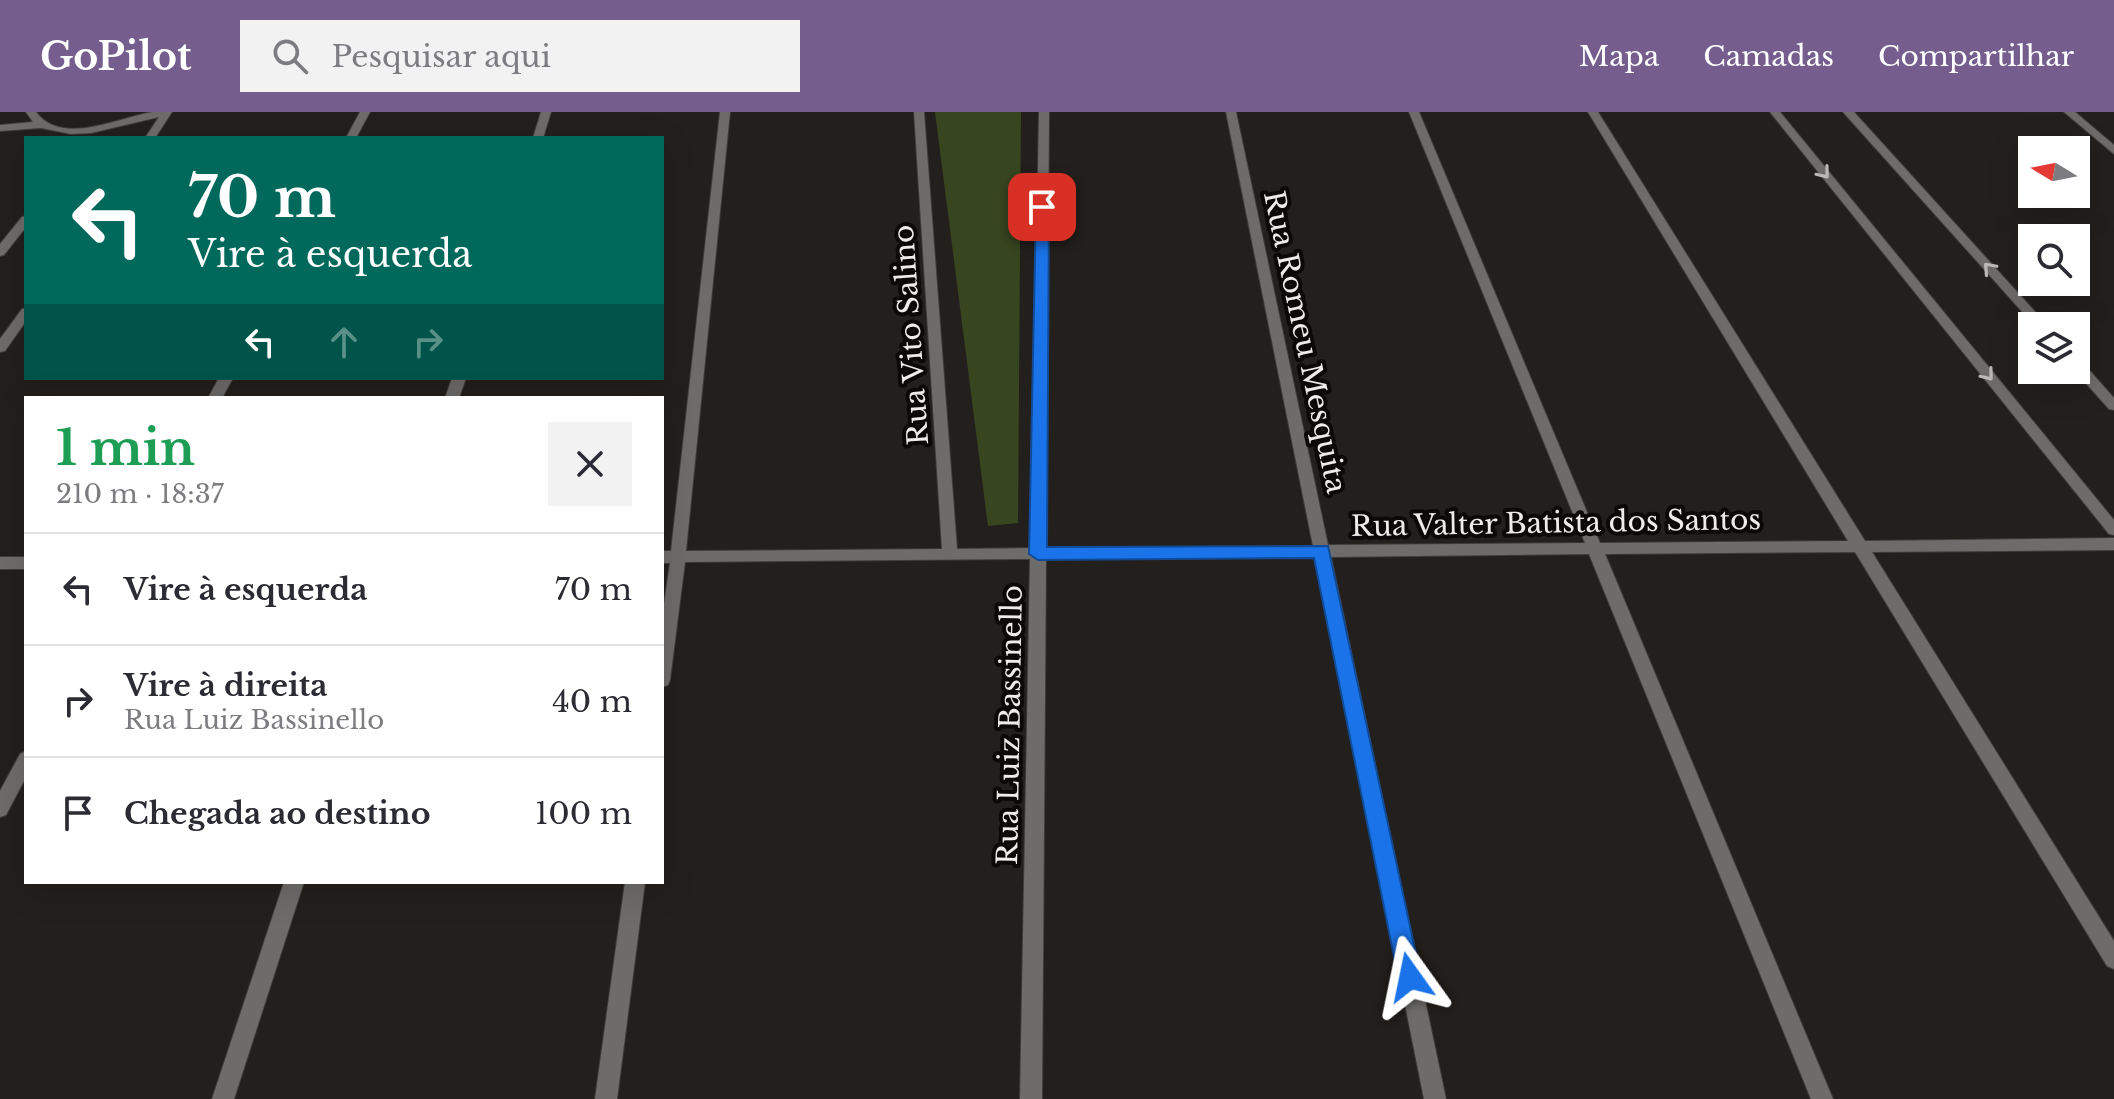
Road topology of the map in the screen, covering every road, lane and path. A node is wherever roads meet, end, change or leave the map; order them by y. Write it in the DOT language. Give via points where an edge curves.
graph roads {
  1 [pos="31,112"];
  2 [pos="164,112"];
  3 [pos="365,112"];
  4 [pos="546,112"];
  5 [pos="725,112"];
  6 [pos="919,112"];
  7 [pos="1044,112"];
  8 [pos="1231,112"];
  9 [pos="1414,112"];
  10 [pos="1593,112"];
  11 [pos="1775,112"];
  12 [pos="1848,112"];
  13 [pos="2069,112"];
  14 [pos="40,125"];
  15 [pos="0,128"];
  16 [pos="60,134"];
  17 [pos="151,136"];
  18 [pos="352,136"];
  19 [pos="539,136"];
  20 [pos="2114,151"];
  21 [pos="24,222"];
  22 [pos="0,252"];
  23 [pos="2029,312"];
  24 [pos="24,315"];
  25 [pos="0,348"];
  26 [pos="2090,379"];
  27 [pos="2114,406"];
  28 [pos="2114,530"];
  29 [pos="2114,544"];
  30 [pos="1860,546"];
  31 [pos="1595,548"];
  32 [pos="1322,551"];
  33 [pos="1038,554"];
  34 [pos="950,555"];
  35 [pos="670,557"];
  36 [pos="0,563"];
  37 [pos="24,563"];
  38 [pos="664,649"];
  39 [pos="24,763"];
  40 [pos="0,809"];
  41 [pos="293,884"];
  42 [pos="635,884"];
  43 [pos="2114,959"];
  44 [pos="223,1099"];
  45 [pos="606,1099"];
  46 [pos="1031,1099"];
  47 [pos="1435,1099"];
  48 [pos="1822,1099"];
  1 -- 14 [label="street"];
  2 -- 16 [label="street" via="134,123"];
  2 -- 17 [label="street"];
  3 -- 18 [label="street"];
  4 -- 19 [label="street"];
  5 -- 35 [label="street"];
  6 -- 34 [label="street, Rua Vito Salino"];
  7 -- 33 [label="street, Rua Luiz Bassinello"];
  8 -- 32 [label="street, Rua Romeu Mesquita"];
  9 -- 31 [label="street"];
  10 -- 30 [label="street"];
  11 -- 28 [label="street, one-way"];
  23 -- 12 [label="street, one-way"];
  13 -- 20 [label="street"];
  14 -- 15 [label="street"];
  14 -- 16 [label="street"];
  21 -- 22 [label="street"];
  24 -- 25 [label="street"];
  26 -- 27 [label="street"];
  29 -- 30 [label="street, Rua Valter Batista dos Santos"];
  30 -- 31 [label="street, Rua Valter Batista dos Santos"];
  30 -- 43 [label="street"];
  31 -- 32 [label="street, Rua Valter Batista dos Santos"];
  31 -- 48 [label="street"];
  32 -- 33 [label="street, Rua Valter Batista dos Santos"];
  32 -- 47 [label="street, Rua Romeu Mesquita"];
  33 -- 34 [label="street, Rua Valter Batista dos Santos"];
  33 -- 46 [label="street, Rua Luiz Bassinello"];
  34 -- 35 [label="street, Rua Valter Batista dos Santos"];
  35 -- 38 [label="street"];
  36 -- 37 [label="street"];
  39 -- 40 [label="street"];
  41 -- 44 [label="street"];
  42 -- 45 [label="street"];
}
